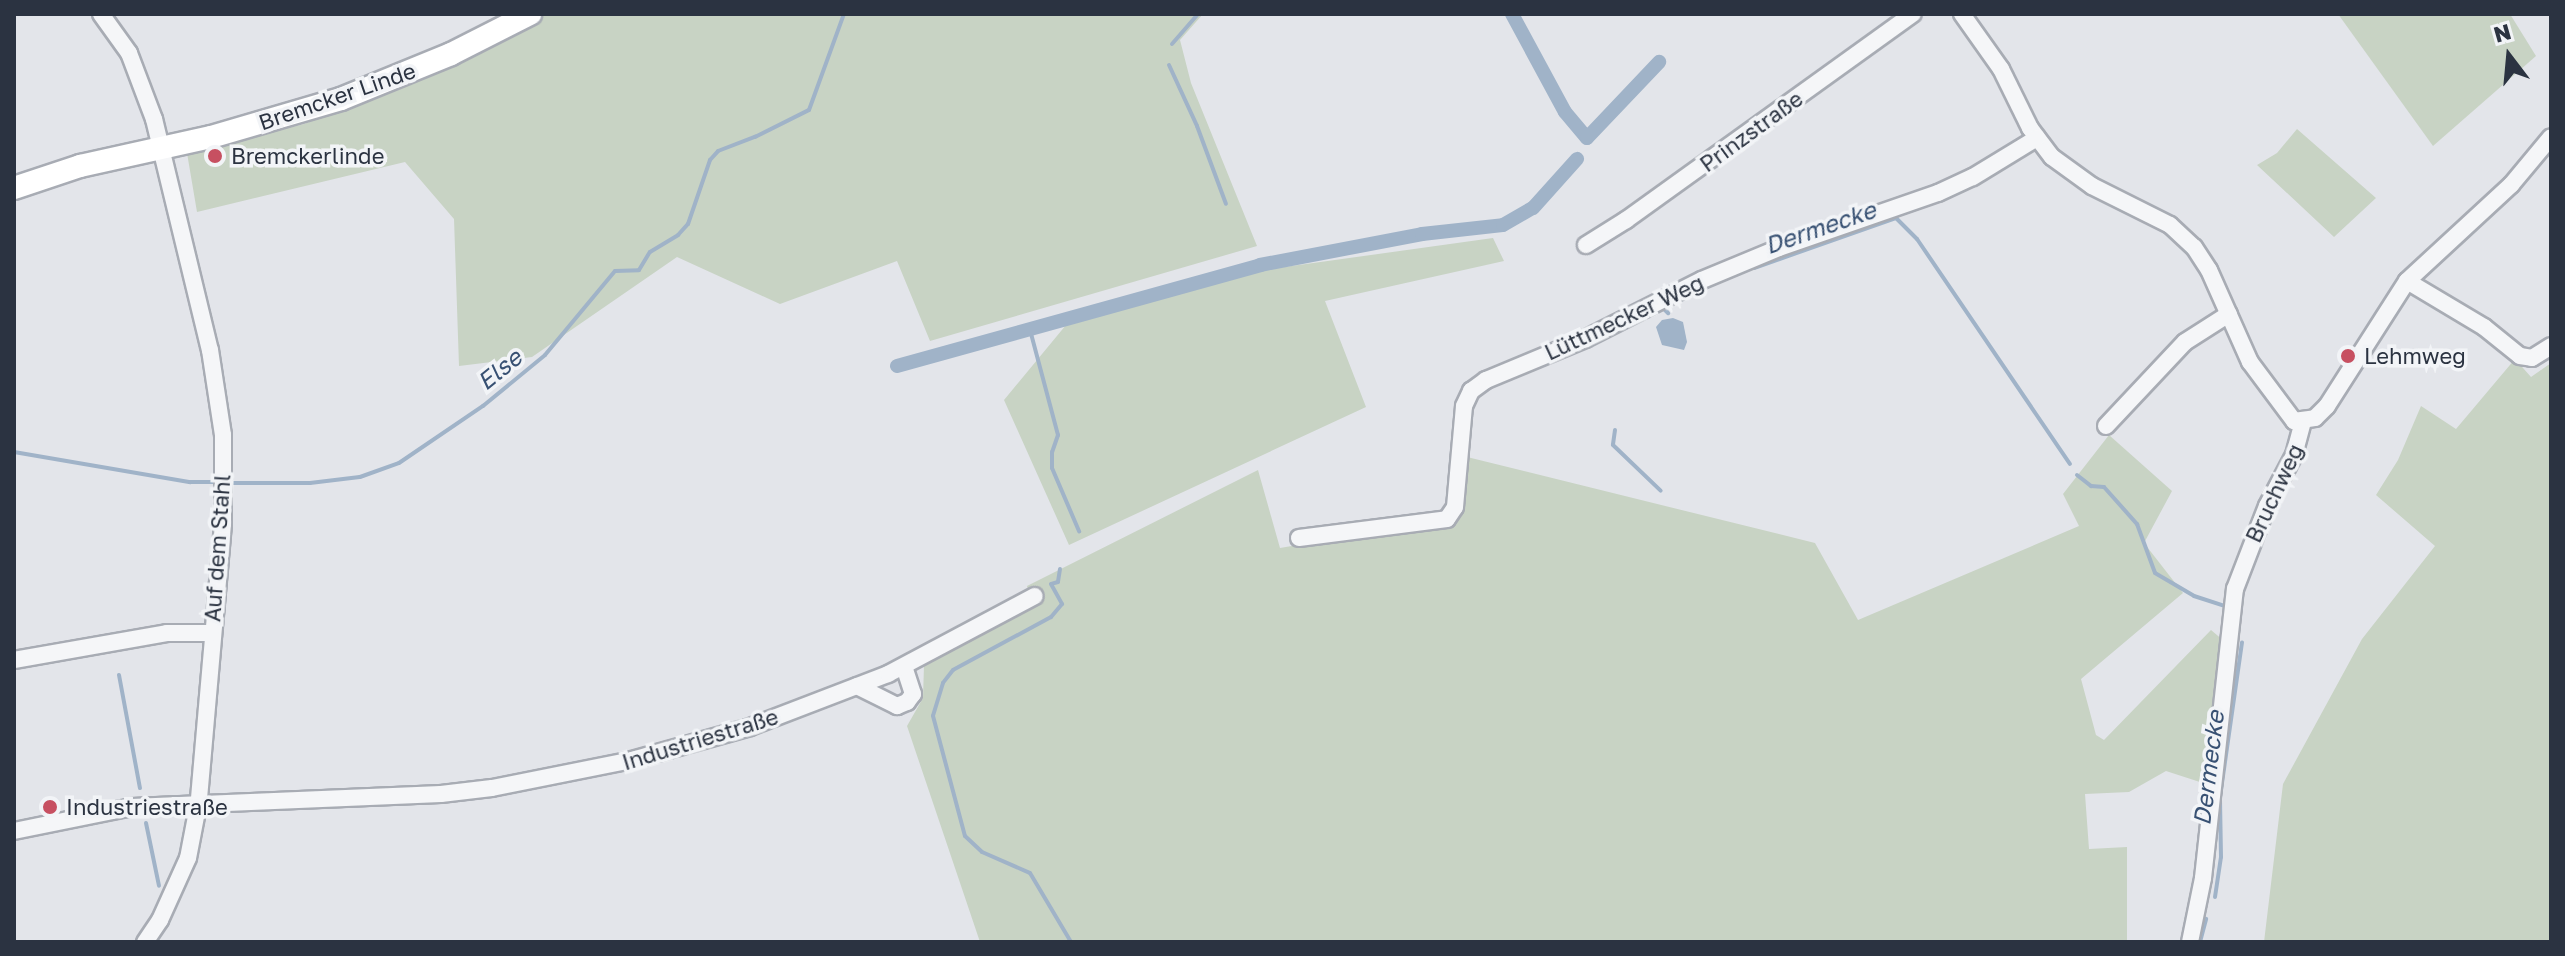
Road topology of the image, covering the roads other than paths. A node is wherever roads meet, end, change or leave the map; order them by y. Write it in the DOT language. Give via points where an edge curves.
graph roads {
  1 [pos="101,14"];
  2 [pos="1913,14"];
  3 [pos="1962,14"];
  4 [pos="519,17"];
  5 [pos="2034,133"];
  6 [pos="2551,137"];
  7 [pos="159,148"];
  8 [pos="14,188"];
  9 [pos="1586,245"];
  10 [pos="2407,281"];
  11 [pos="2229,314"];
  12 [pos="2551,346"];
  13 [pos="2303,422"];
  14 [pos="2106,426"];
  15 [pos="1299,538"];
  16 [pos="1035,596"];
  17 [pos="211,633"];
  18 [pos="14,660"];
  19 [pos="904,666"];
  20 [pos="857,686"];
  21 [pos="199,801"];
  22 [pos="14,831"];
  23 [pos="145,942"];
  24 [pos="2190,942"];
  1 -- 7 [label="street, Auf dem Stahl" via="129,53"];
  2 -- 9 [label="street, Prinzstraße"];
  3 -- 5 [label="street" via="2001,69"];
  4 -- 7 [label="main road, Bremcker Linde" via="341,99"];
  5 -- 11 [label="street" via="2072,174 2184,237 2209,270"];
  5 -- 15 [label="street, Lüttmecker Weg" via="1973,177 1938,193 1766,253 1486,380 1471,391 1464,406 1455,507 1447,519"];
  6 -- 10 [label="street, Bruchweg" via="2511,185"];
  7 -- 8 [label="main road, Bremcker Linde"];
  7 -- 17 [label="street, Auf dem Stahl" via="210,350 223,435"];
  10 -- 12 [label="street" via="2484,327 2520,356 2532,358"];
  10 -- 13 [label="street, Bruchweg" via="2344,385 2315,418"];
  11 -- 13 [label="street" via="2250,362 2288,416"];
  11 -- 14 [label="street" via="2185,342"];
  13 -- 24 [label="street, Bruchweg" via="2294,455 2261,519 2235,589 2203,878"];
  16 -- 19 [label="street, Industriestraße"];
  17 -- 18 [label="street" via="167,633"];
  17 -- 21 [label="street, Auf dem Stahl"];
  19 -- 20 [label="street, Industriestraße"];
  19 -- 20 [label="street" via="913,694 907,702 897,706"];
  20 -- 21 [label="street, Industriestraße" via="706,740 492,788"];
  21 -- 22 [label="street, Industriestraße" via="132,807"];
  21 -- 23 [label="street, Auf dem Stahl" via="188,858"];
}
